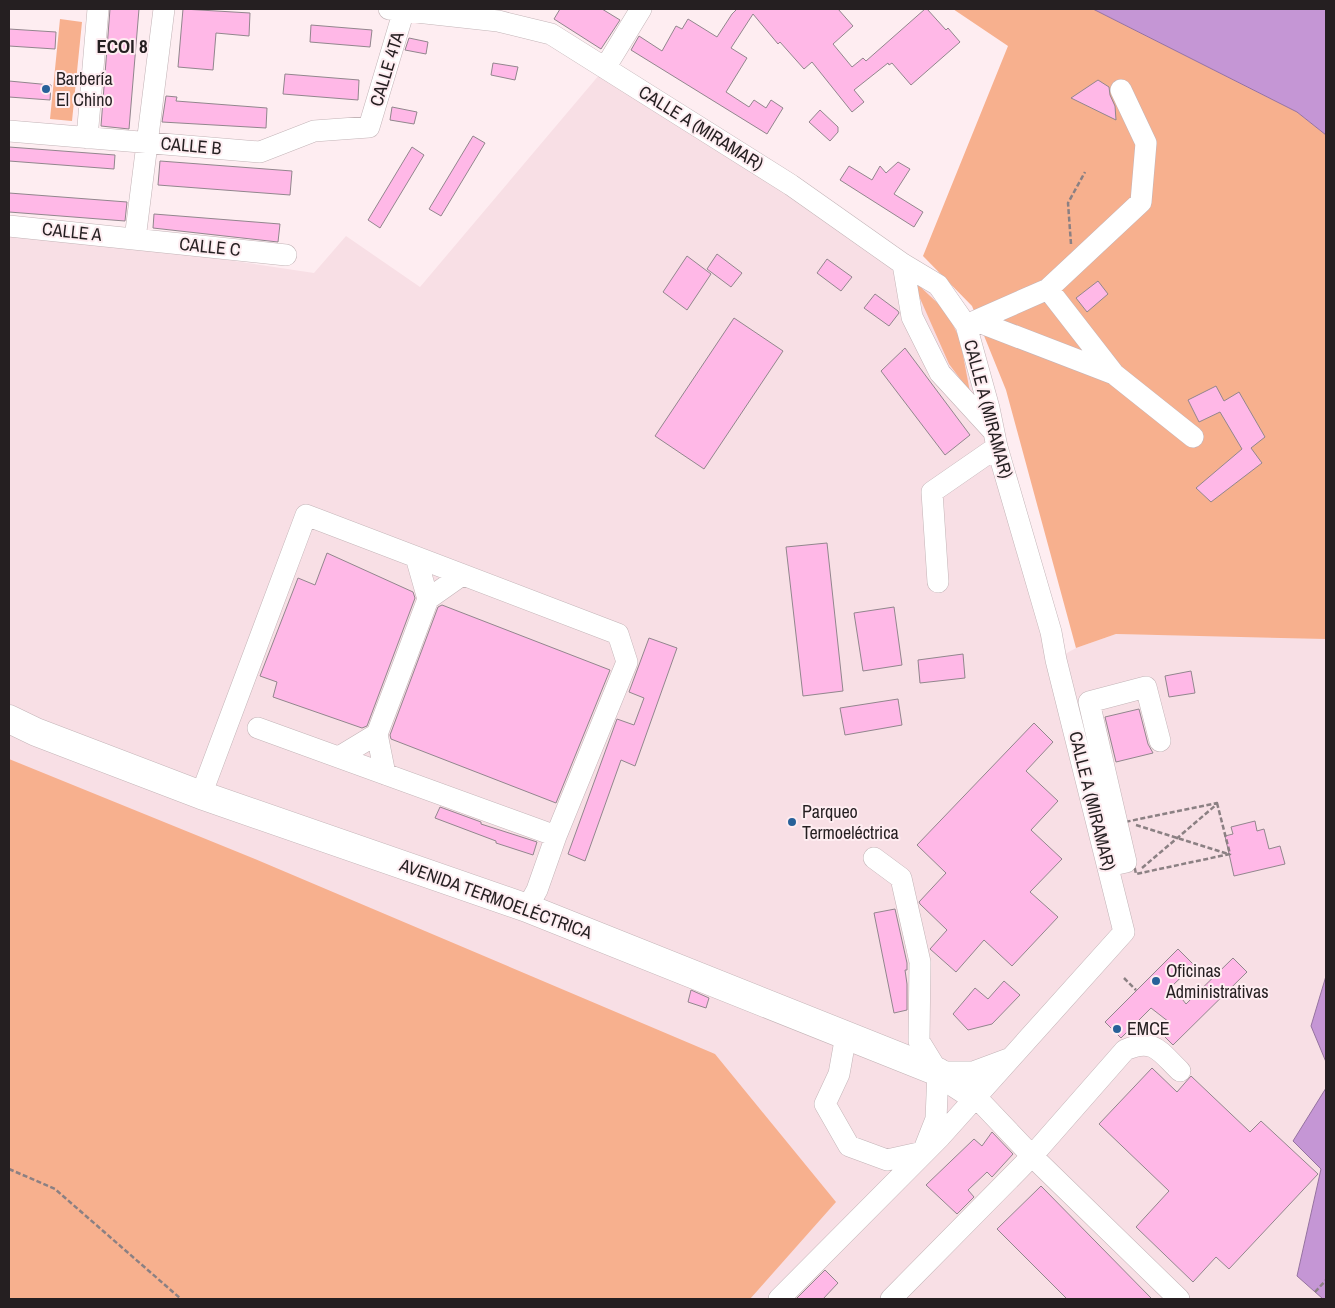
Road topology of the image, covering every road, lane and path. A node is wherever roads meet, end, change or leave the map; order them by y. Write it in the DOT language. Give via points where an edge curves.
graph roads {
  1 [pos="98,9"];
  2 [pos="164,9"];
  3 [pos="641,9"];
  4 [pos="396,10"];
  5 [pos="605,68"];
  6 [pos="1121,90"];
  7 [pos="369,127"];
  8 [pos="9,131"];
  9 [pos="87,138"];
  10 [pos="147,142"];
  11 [pos="1086,172"];
  12 [pos="9,226"];
  13 [pos="135,239"];
  14 [pos="286,256"];
  15 [pos="903,264"];
  16 [pos="1073,265"];
  17 [pos="1048,288"];
  18 [pos="971,323"];
  19 [pos="1114,374"];
  20 [pos="1194,437"];
  21 [pos="996,440"];
  22 [pos="416,557"];
  23 [pos="462,575"];
  24 [pos="938,582"];
  25 [pos="428,599"];
  26 [pos="9,719"];
  27 [pos="258,728"];
  28 [pos="376,734"];
  29 [pos="1160,740"];
  30 [pos="338,757"];
  31 [pos="385,774"];
  32 [pos="201,795"];
  33 [pos="1217,803"];
  34 [pos="1125,822"];
  35 [pos="556,836"];
  36 [pos="1177,838"];
  37 [pos="1230,854"];
  38 [pos="874,858"];
  39 [pos="1108,866"];
  40 [pos="1136,874"];
  41 [pos="527,908"];
  42 [pos="1124,978"];
  43 [pos="1136,990"];
  44 [pos="846,1035"];
  45 [pos="1011,1058"];
  46 [pos="1180,1071"];
  47 [pos="938,1072"];
  48 [pos="975,1096"];
  49 [pos="923,1152"];
  50 [pos="1032,1156"];
  51 [pos="9,1169"];
  52 [pos="1326,1280"];
  53 [pos="1315,1292"];
  54 [pos="181,1299"];
  55 [pos="779,1299"];
  56 [pos="891,1299"];
  57 [pos="1179,1299"];
  1 -- 9 [label="street"];
  2 -- 10 [label="street"];
  3 -- 5 [label="street"];
  4 -- 5 [label="street, CALLE A (MIRAMAR)" via="498,21 551,34"];
  4 -- 7 [label="street, CALLE 4TA"];
  5 -- 15 [label="street, CALLE A (MIRAMAR)" via="791,184"];
  6 -- 16 [label="street" via="1146,143 1141,202"];
  7 -- 10 [label="street, CALLE B" via="314,131 260,152"];
  8 -- 9 [label="street, CALLE B"];
  9 -- 10 [label="street, CALLE B"];
  10 -- 13 [label="street"];
  11 -- 16 [label="path" via="1068,203"];
  12 -- 13 [label="street, CALLE A"];
  13 -- 14 [label="street, CALLE C"];
  15 -- 18 [label="street, CALLE A (MIRAMAR)" via="938,285"];
  15 -- 21 [label="street" via="912,317 940,373"];
  16 -- 17 [label="street"];
  17 -- 18 [label="street"];
  17 -- 19 [label="street"];
  18 -- 19 [label="street"];
  18 -- 21 [label="street, CALLE A (MIRAMAR)"];
  19 -- 20 [label="street"];
  21 -- 24 [label="street" via="932,492"];
  21 -- 39 [label="street, CALLE A (MIRAMAR)" via="1051,632"];
  22 -- 23 [label="street"];
  22 -- 25 [label="street"];
  22 -- 32 [label="street" via="306,516"];
  23 -- 25 [label="street"];
  23 -- 35 [label="street" via="618,634 627,662"];
  25 -- 28 [label="street"];
  26 -- 32 [label="main road, AVENIDA TERMOELÉCTRICA"];
  27 -- 30 [label="street"];
  28 -- 30 [label="street"];
  28 -- 31 [label="street"];
  29 -- 39 [label="street" via="1146,687 1089,702 1126,862"];
  30 -- 31 [label="street"];
  31 -- 35 [label="street"];
  32 -- 41 [label="main road, AVENIDA TERMOELÉCTRICA"];
  33 -- 34 [label="path"];
  33 -- 36 [label="path"];
  33 -- 37 [label="path"];
  34 -- 36 [label="path"];
  34 -- 40 [label="path"];
  35 -- 41 [label="street" via="537,890"];
  36 -- 37 [label="path"];
  36 -- 40 [label="path"];
  37 -- 40 [label="path"];
  38 -- 47 [label="street" via="901,878 920,962 918,1041"];
  39 -- 45 [label="street, CALLE A (MIRAMAR)" via="1124,932"];
  41 -- 44 [label="main road, AVENIDA TERMOELÉCTRICA"];
  42 -- 43 [label="path"];
  44 -- 47 [label="main road, AVENIDA TERMOELÉCTRICA"];
  44 -- 49 [label="street" via="839,1074 825,1104 849,1146 887,1160"];
  45 -- 47 [label="street" via="973,1072"];
  45 -- 48 [label="street, CALLE A (MIRAMAR)"];
  46 -- 50 [label="street" via="1148,1044 1138,1044 1125,1050"];
  47 -- 48 [label="main road, AVENIDA TERMOELÉCTRICA"];
  47 -- 49 [label="street" via="936,1118"];
  48 -- 49 [label="street, CALLE A (MIRAMAR)"];
  48 -- 50 [label="street"];
  49 -- 55 [label="street, CALLE A (MIRAMAR)"];
  50 -- 56 [label="street"];
  50 -- 57 [label="street"];
  51 -- 54 [label="path" via="55,1189"];
  52 -- 53 [label="path"];
}
